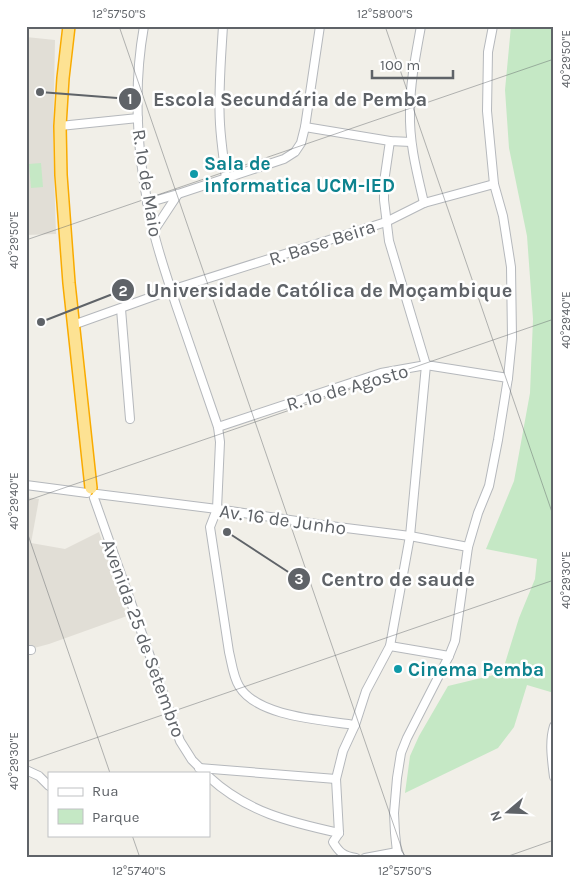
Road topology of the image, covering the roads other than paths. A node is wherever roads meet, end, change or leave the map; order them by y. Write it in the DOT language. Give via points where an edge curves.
graph roads {
  1 [pos="69,26"];
  2 [pos="144,26"];
  3 [pos="223,26"];
  4 [pos="320,26"];
  5 [pos="421,26"];
  6 [pos="493,26"];
  7 [pos="138,118"];
  8 [pos="60,126"];
  9 [pos="305,128"];
  10 [pos="390,141"];
  11 [pos="412,142"];
  12 [pos="226,179"];
  13 [pos="494,184"];
  14 [pos="178,194"];
  15 [pos="147,203"];
  16 [pos="424,203"];
  17 [pos="386,222"];
  18 [pos="154,232"];
  19 [pos="171,290"];
  20 [pos="121,309"];
  21 [pos="73,325"];
  22 [pos="426,365"];
  23 [pos="508,378"];
  24 [pos="130,419"];
  25 [pos="218,427"];
  26 [pos="26,485"];
  27 [pos="92,493"];
  28 [pos="217,509"];
  29 [pos="410,536"];
  30 [pos="468,547"];
  31 [pos="390,646"];
  32 [pos="449,656"];
  33 [pos="355,725"];
  34 [pos="554,726"];
  35 [pos="26,770"];
  36 [pos="202,770"];
  37 [pos="554,776"];
  38 [pos="210,778"];
  39 [pos="336,779"];
  40 [pos="48,785"];
  41 [pos="339,833"];
  42 [pos="342,855"];
  43 [pos="399,855"];
  44 [pos="356,858"];
  45 [pos="365,858"];
  1 -- 8 [label="highway, Avenida 25 de Setembro"];
  2 -- 7 [label="street, R. 1º de Maio"];
  3 -- 12 [label="street" via="220,114"];
  4 -- 9 [label="street"];
  5 -- 11 [label="street" via="412,80"];
  6 -- 13 [label="street" via="488,52 487,111"];
  7 -- 8 [label="street"];
  7 -- 15 [label="street, R. 1º de Maio"];
  8 -- 21 [label="highway, Avenida 25 de Setembro" via="61,184"];
  9 -- 10 [label="street"];
  9 -- 12 [label="street" via="295,152 284,159"];
  10 -- 11 [label="street"];
  10 -- 17 [label="street" via="384,182"];
  11 -- 16 [label="street"];
  12 -- 14 [label="street"];
  13 -- 16 [label="street, R. Base Beira"];
  13 -- 23 [label="street" via="511,268 512,338"];
  14 -- 15 [label="street"];
  14 -- 18 [label="street"];
  15 -- 18 [label="street, R. 1º de Maio"];
  16 -- 17 [label="street, R. Base Beira"];
  17 -- 19 [label="street, R. Base Beira"];
  17 -- 22 [label="street"];
  18 -- 19 [label="street, R. 1º de Maio"];
  19 -- 20 [label="street, R. Base Beira"];
  19 -- 25 [label="street, R. 1º de Maio"];
  20 -- 21 [label="street, R. Base Beira"];
  20 -- 24 [label="street"];
  21 -- 27 [label="highway, Avenida 25 de Setembro"];
  22 -- 23 [label="street, R. 1º de Agosto"];
  22 -- 25 [label="street, R. 1º de Agosto" via="381,373"];
  22 -- 29 [label="street"];
  23 -- 30 [label="street" via="489,486"];
  25 -- 28 [label="street, R. 1º de Maio"];
  26 -- 27 [label="street, Av. 16 de Junho"];
  27 -- 28 [label="street, Av. 16 de Junho"];
  27 -- 36 [label="street, Avenida 25 de Setembro" via="180,740"];
  28 -- 29 [label="street, Av. 16 de Junho"];
  28 -- 33 [label="street, R. 1º de Maio" via="210,527 229,652 240,687 266,708 287,715"];
  29 -- 30 [label="street, Av. 16 de Junho"];
  29 -- 31 [label="street"];
  30 -- 32 [label="street" via="455,641"];
  31 -- 32 [label="street"];
  31 -- 33 [label="street" via="366,691"];
  32 -- 43 [label="street" via="401,753 394,813"];
  33 -- 39 [label="street" via="342,751"];
  34 -- 37 [label="street"];
  35 -- 40 [label="street"];
  36 -- 39 [label="street"];
  38 -- 41 [label="street" via="247,805 300,824"];
  39 -- 41 [label="street"];
  41 -- 42 [label="street" via="333,842"];
  42 -- 44 [label="street"];
  43 -- 45 [label="street"];
}
